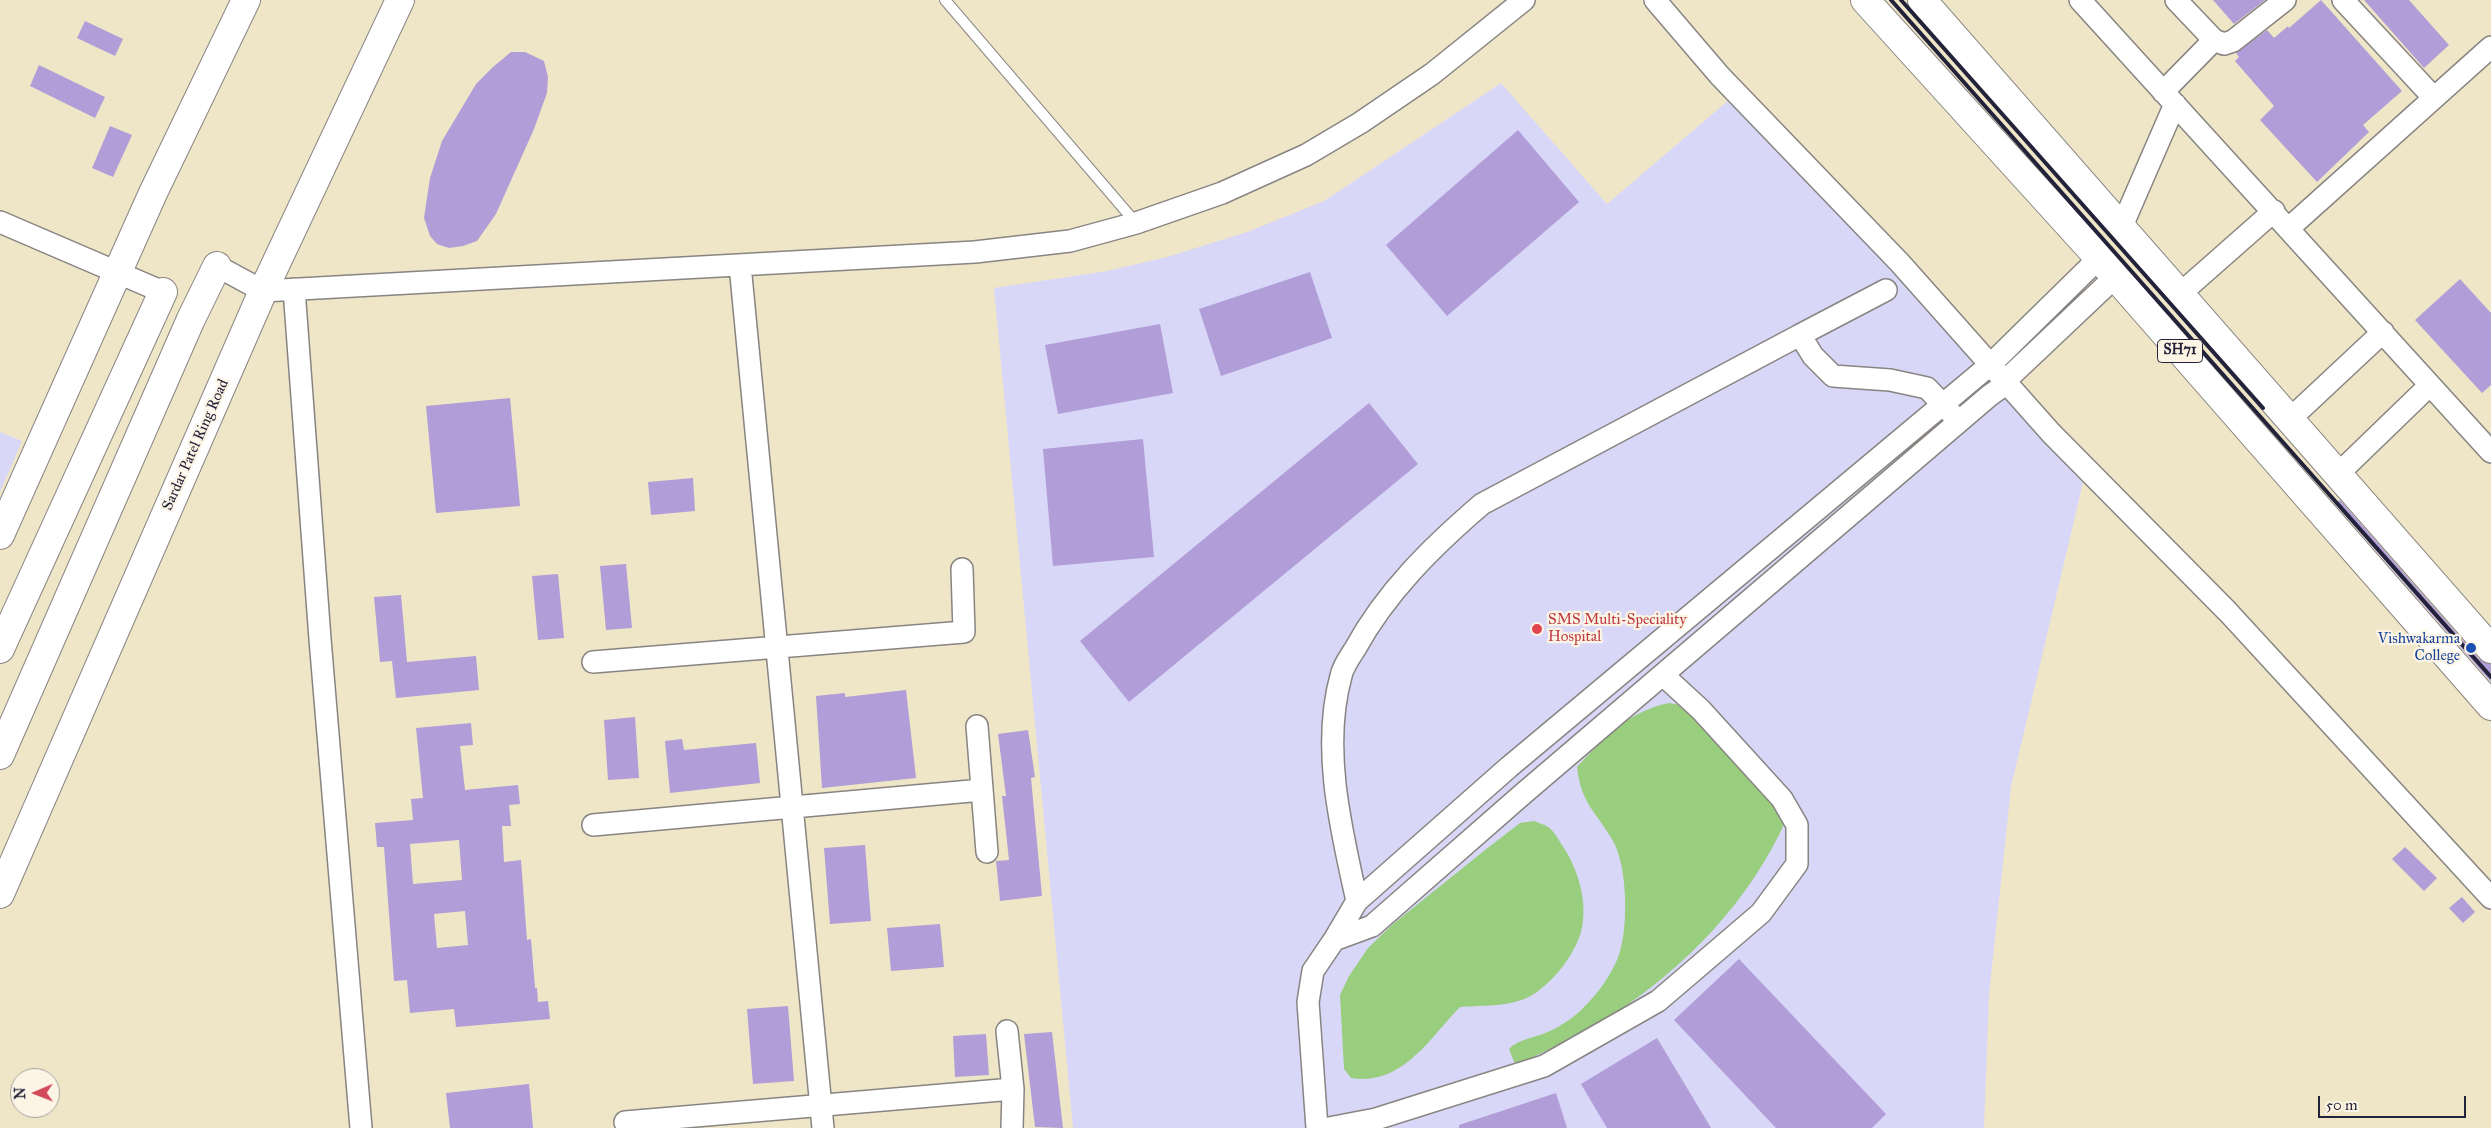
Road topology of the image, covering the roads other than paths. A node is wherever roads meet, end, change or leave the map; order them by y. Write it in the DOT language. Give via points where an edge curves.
graph roads {
  1 [pos="246,0"];
  2 [pos="400,0"];
  3 [pos="945,0"];
  4 [pos="1524,0"];
  5 [pos="1654,0"];
  6 [pos="1865,0"];
  7 [pos="1922,0"];
  8 [pos="2080,0"];
  9 [pos="2176,0"];
  10 [pos="2286,0"];
  11 [pos="2343,0"];
  12 [pos="2214,40"];
  13 [pos="2491,47"];
  14 [pos="2169,98"];
  15 [pos="2434,98"];
  16 [pos="2274,211"];
  17 [pos="0,222"];
  18 [pos="1136,223"];
  19 [pos="2122,226"];
  20 [pos="2289,228"];
  21 [pos="740,265"];
  22 [pos="217,266"];
  23 [pos="2107,267"];
  24 [pos="117,272"];
  25 [pos="294,289"];
  26 [pos="1886,290"];
  27 [pos="263,291"];
  28 [pos="163,292"];
  29 [pos="2181,293"];
  30 [pos="2383,332"];
  31 [pos="1800,335"];
  32 [pos="1990,365"];
  33 [pos="2006,382"];
  34 [pos="2430,385"];
  35 [pos="1943,404"];
  36 [pos="2290,419"];
  37 [pos="1959,422"];
  38 [pos="2491,452"];
  39 [pos="2338,474"];
  40 [pos="0,536"];
  41 [pos="962,569"];
  42 [pos="777,648"];
  43 [pos="0,649"];
  44 [pos="2491,649"];
  45 [pos="593,662"];
  46 [pos="1663,675"];
  47 [pos="2491,706"];
  48 [pos="977,726"];
  49 [pos="0,755"];
  50 [pos="1513,764"];
  51 [pos="1532,786"];
  52 [pos="982,790"];
  53 [pos="793,808"];
  54 [pos="593,825"];
  55 [pos="987,852"];
  56 [pos="0,894"];
  57 [pos="2491,898"];
  58 [pos="1357,901"];
  59 [pos="1334,940"];
  60 [pos="1007,1031"];
  61 [pos="1013,1089"];
  62 [pos="822,1106"];
  63 [pos="625,1122"];
  64 [pos="361,1128"];
  65 [pos="823,1128"];
  66 [pos="1012,1128"];
  67 [pos="1317,1128"];
  68 [pos="1329,1128"];
  1 -- 24 [label="main road"];
  2 -- 27 [label="main road, Sardar Patel Ring Road"];
  3 -- 18 [label="lane"];
  4 -- 18 [label="street" via="1432,74 1360,123 1306,154 1222,193"];
  5 -- 32 [label="street" via="1720,76 1900,263"];
  6 -- 23 [label="main road, SH71"];
  7 -- 19 [label="main road, SH71"];
  8 -- 14 [label="street"];
  9 -- 12 [label="street"];
  10 -- 12 [label="street" via="2233,41 2224,44"];
  11 -- 15 [label="street"];
  12 -- 14 [label="street"];
  13 -- 15 [label="street"];
  14 -- 16 [label="street"];
  14 -- 19 [label="street"];
  15 -- 20 [label="street"];
  16 -- 20 [label="street"];
  16 -- 29 [label="street"];
  17 -- 24 [label="street"];
  18 -- 21 [label="street" via="1070,241 974,252"];
  19 -- 29 [label="main road, SH71"];
  20 -- 30 [label="street"];
  21 -- 25 [label="street"];
  21 -- 42 [label="street"];
  22 -- 27 [label="street"];
  22 -- 49 [label="main road"];
  23 -- 32 [label="street"];
  23 -- 33 [label="street"];
  23 -- 47 [label="main road, SH71"];
  24 -- 28 [label="street"];
  24 -- 40 [label="main road"];
  25 -- 27 [label="street"];
  25 -- 64 [label="street"];
  26 -- 31 [label="street"];
  27 -- 56 [label="main road, Sardar Patel Ring Road"];
  28 -- 43 [label="main road"];
  29 -- 36 [label="main road, SH71"];
  30 -- 34 [label="street"];
  30 -- 36 [label="street"];
  31 -- 35 [label="street" via="1813,356 1833,376 1890,380 1927,388"];
  31 -- 58 [label="street" via="1482,504 1440,540 1372,617 1341,674 1333,715 1334,765 1342,837"];
  32 -- 33 [label="street"];
  32 -- 35 [label="street"];
  33 -- 37 [label="street"];
  33 -- 57 [label="street" via="2051,433 2228,612"];
  34 -- 38 [label="street"];
  34 -- 39 [label="street"];
  35 -- 37 [label="street"];
  35 -- 50 [label="street"];
  36 -- 39 [label="main road, SH71"];
  37 -- 46 [label="street"];
  39 -- 44 [label="main road, SH71"];
  41 -- 42 [label="street" via="964,632"];
  42 -- 45 [label="street"];
  42 -- 53 [label="street"];
  46 -- 51 [label="street"];
  46 -- 68 [label="street" via="1749,760 1782,799 1797,825 1797,864 1760,913 1658,1001 1544,1066 1376,1119"];
  48 -- 52 [label="street"];
  50 -- 51 [label="street"];
  50 -- 58 [label="street"];
  51 -- 59 [label="street" via="1372,926"];
  52 -- 53 [label="street"];
  52 -- 55 [label="street"];
  53 -- 54 [label="street"];
  53 -- 62 [label="street"];
  58 -- 59 [label="street"];
  59 -- 67 [label="street" via="1314,971 1308,1002"];
  60 -- 61 [label="street"];
  61 -- 62 [label="street"];
  61 -- 66 [label="street"];
  62 -- 63 [label="street"];
  62 -- 65 [label="street"];
}
